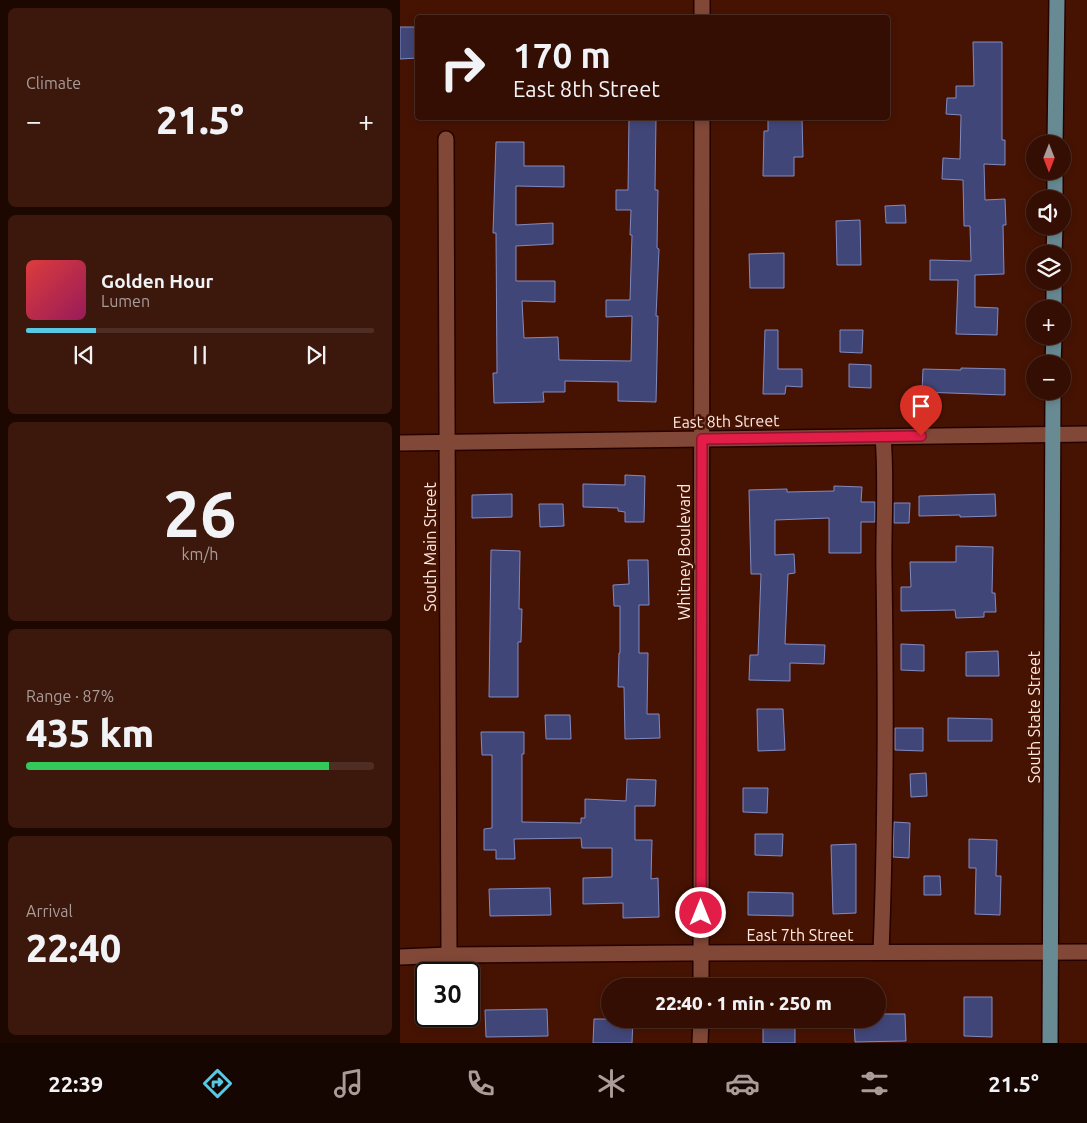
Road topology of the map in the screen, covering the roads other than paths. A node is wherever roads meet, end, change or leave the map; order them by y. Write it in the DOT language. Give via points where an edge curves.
graph roads {
  1 [pos="702,0"];
  2 [pos="1057,0"];
  3 [pos="702,15"];
  4 [pos="702,120"];
  5 [pos="1055,135"];
  6 [pos="446,138"];
  7 [pos="1053,400"];
  8 [pos="1053,434"];
  9 [pos="1087,434"];
  10 [pos="883,437"];
  11 [pos="702,439"];
  12 [pos="448,441"];
  13 [pos="400,443"];
  14 [pos="881,952"];
  15 [pos="1050,952"];
  16 [pos="1087,952"];
  17 [pos="701,953"];
  18 [pos="449,955"];
  19 [pos="400,957"];
  20 [pos="701,978"];
  21 [pos="701,1028"];
  22 [pos="700,1043"];
  23 [pos="1050,1043"];
  1 -- 3 [label="street"];
  2 -- 5 [label="main road"];
  4 -- 11 [label="street, Whitney Boulevard"];
  6 -- 12 [label="street, South Main Street"];
  7 -- 8 [label="main road, South State Street"];
  8 -- 9 [label="street, East 8th Street"];
  8 -- 10 [label="street, East 8th Street"];
  8 -- 15 [label="main road, South State Street"];
  10 -- 11 [label="street, East 8th Street"];
  10 -- 14 [label="street" via="885,865"];
  11 -- 12 [label="street, East 8th Street"];
  11 -- 17 [label="street, Whitney Boulevard"];
  12 -- 13 [label="street, East 8th Street"];
  12 -- 18 [label="street, South Main Street"];
  14 -- 15 [label="street, East 7th Street"];
  14 -- 17 [label="street, East 7th Street"];
  15 -- 16 [label="street, East 7th Street"];
  15 -- 23 [label="main road, South State Street"];
  17 -- 18 [label="street, East 7th Street"];
  17 -- 20 [label="street, Whitney Boulevard"];
  18 -- 19 [label="street, East 7th Street"];
  21 -- 22 [label="street"];
}
